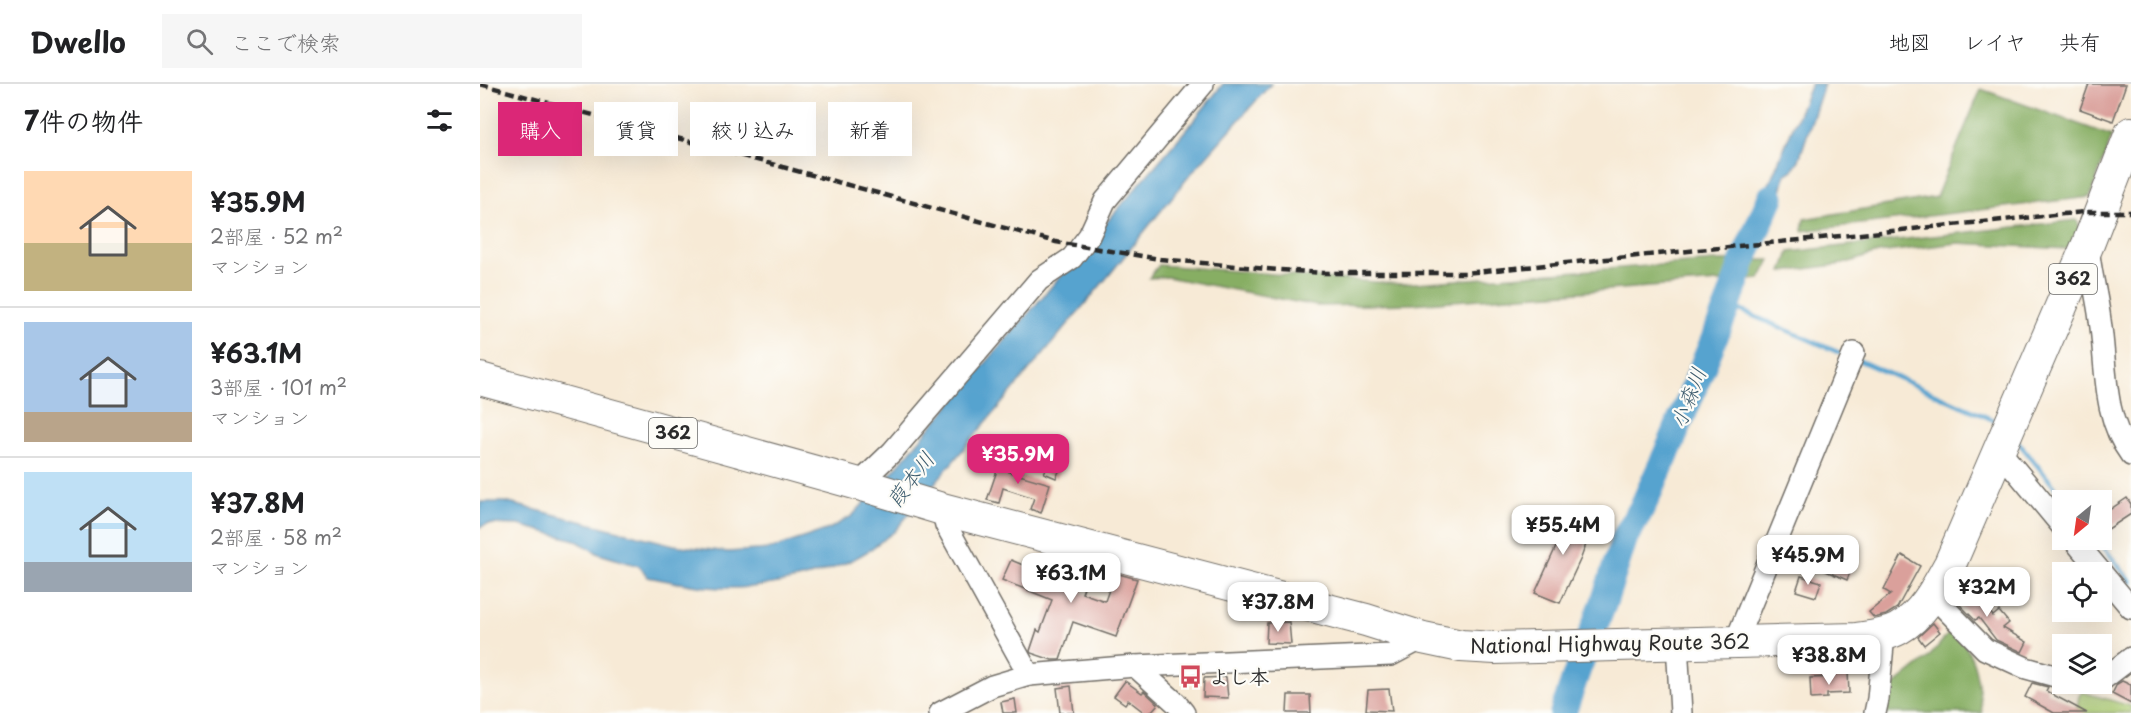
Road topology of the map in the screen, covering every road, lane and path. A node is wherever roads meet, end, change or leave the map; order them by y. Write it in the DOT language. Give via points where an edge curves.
graph roads {
  1 [pos="1203,84"];
  2 [pos="2131,133"];
  3 [pos="2088,244"];
  4 [pos="1852,359"];
  5 [pos="480,380"];
  6 [pos="2003,438"];
  7 [pos="2131,455"];
  8 [pos="864,485"];
  9 [pos="937,507"];
  10 [pos="2052,511"];
  11 [pos="2082,550"];
  12 [pos="1933,596"];
  13 [pos="2131,608"];
  14 [pos="1884,634"];
  15 [pos="1423,638"];
  16 [pos="1677,643"];
  17 [pos="1735,643"];
  18 [pos="2131,658"];
  19 [pos="1135,666"];
  20 [pos="2112,672"];
  21 [pos="1029,675"];
  22 [pos="2052,675"];
  23 [pos="940,713"];
  24 [pos="1184,713"];
  25 [pos="1681,713"];
  26 [pos="1875,713"];
  1 -- 8 [label="street" via="1105,201 1089,236 1072,258 1039,280 868,475"];
  2 -- 3 [label="highway, National Highway Route 362 / 362"];
  3 -- 6 [label="highway, National Highway Route 362 / 362"];
  3 -- 7 [label="street" via="2109,406 2113,424"];
  4 -- 17 [label="street"];
  5 -- 8 [label="highway, National Highway Route 362 / 362"];
  6 -- 10 [label="street"];
  6 -- 12 [label="highway, National Highway Route 362 / 362"];
  8 -- 9 [label="highway, National Highway Route 362 / 362"];
  9 -- 15 [label="highway, National Highway Route 362 / 362"];
  9 -- 21 [label="street"];
  11 -- 13 [label="street"];
  12 -- 14 [label="highway, National Highway Route 362 / 362" via="1906,623"];
  12 -- 22 [label="street" via="1986,649"];
  14 -- 17 [label="highway, National Highway Route 362 / 362" via="1856,639"];
  14 -- 26 [label="street"];
  15 -- 16 [label="highway, National Highway Route 362 / 362" via="1496,648"];
  15 -- 19 [label="street" via="1392,655"];
  16 -- 17 [label="highway, National Highway Route 362 / 362"];
  16 -- 25 [label="street"];
  18 -- 20 [label="street"];
  19 -- 21 [label="street"];
  19 -- 24 [label="street"];
  21 -- 23 [label="street" via="992,686"];
}
